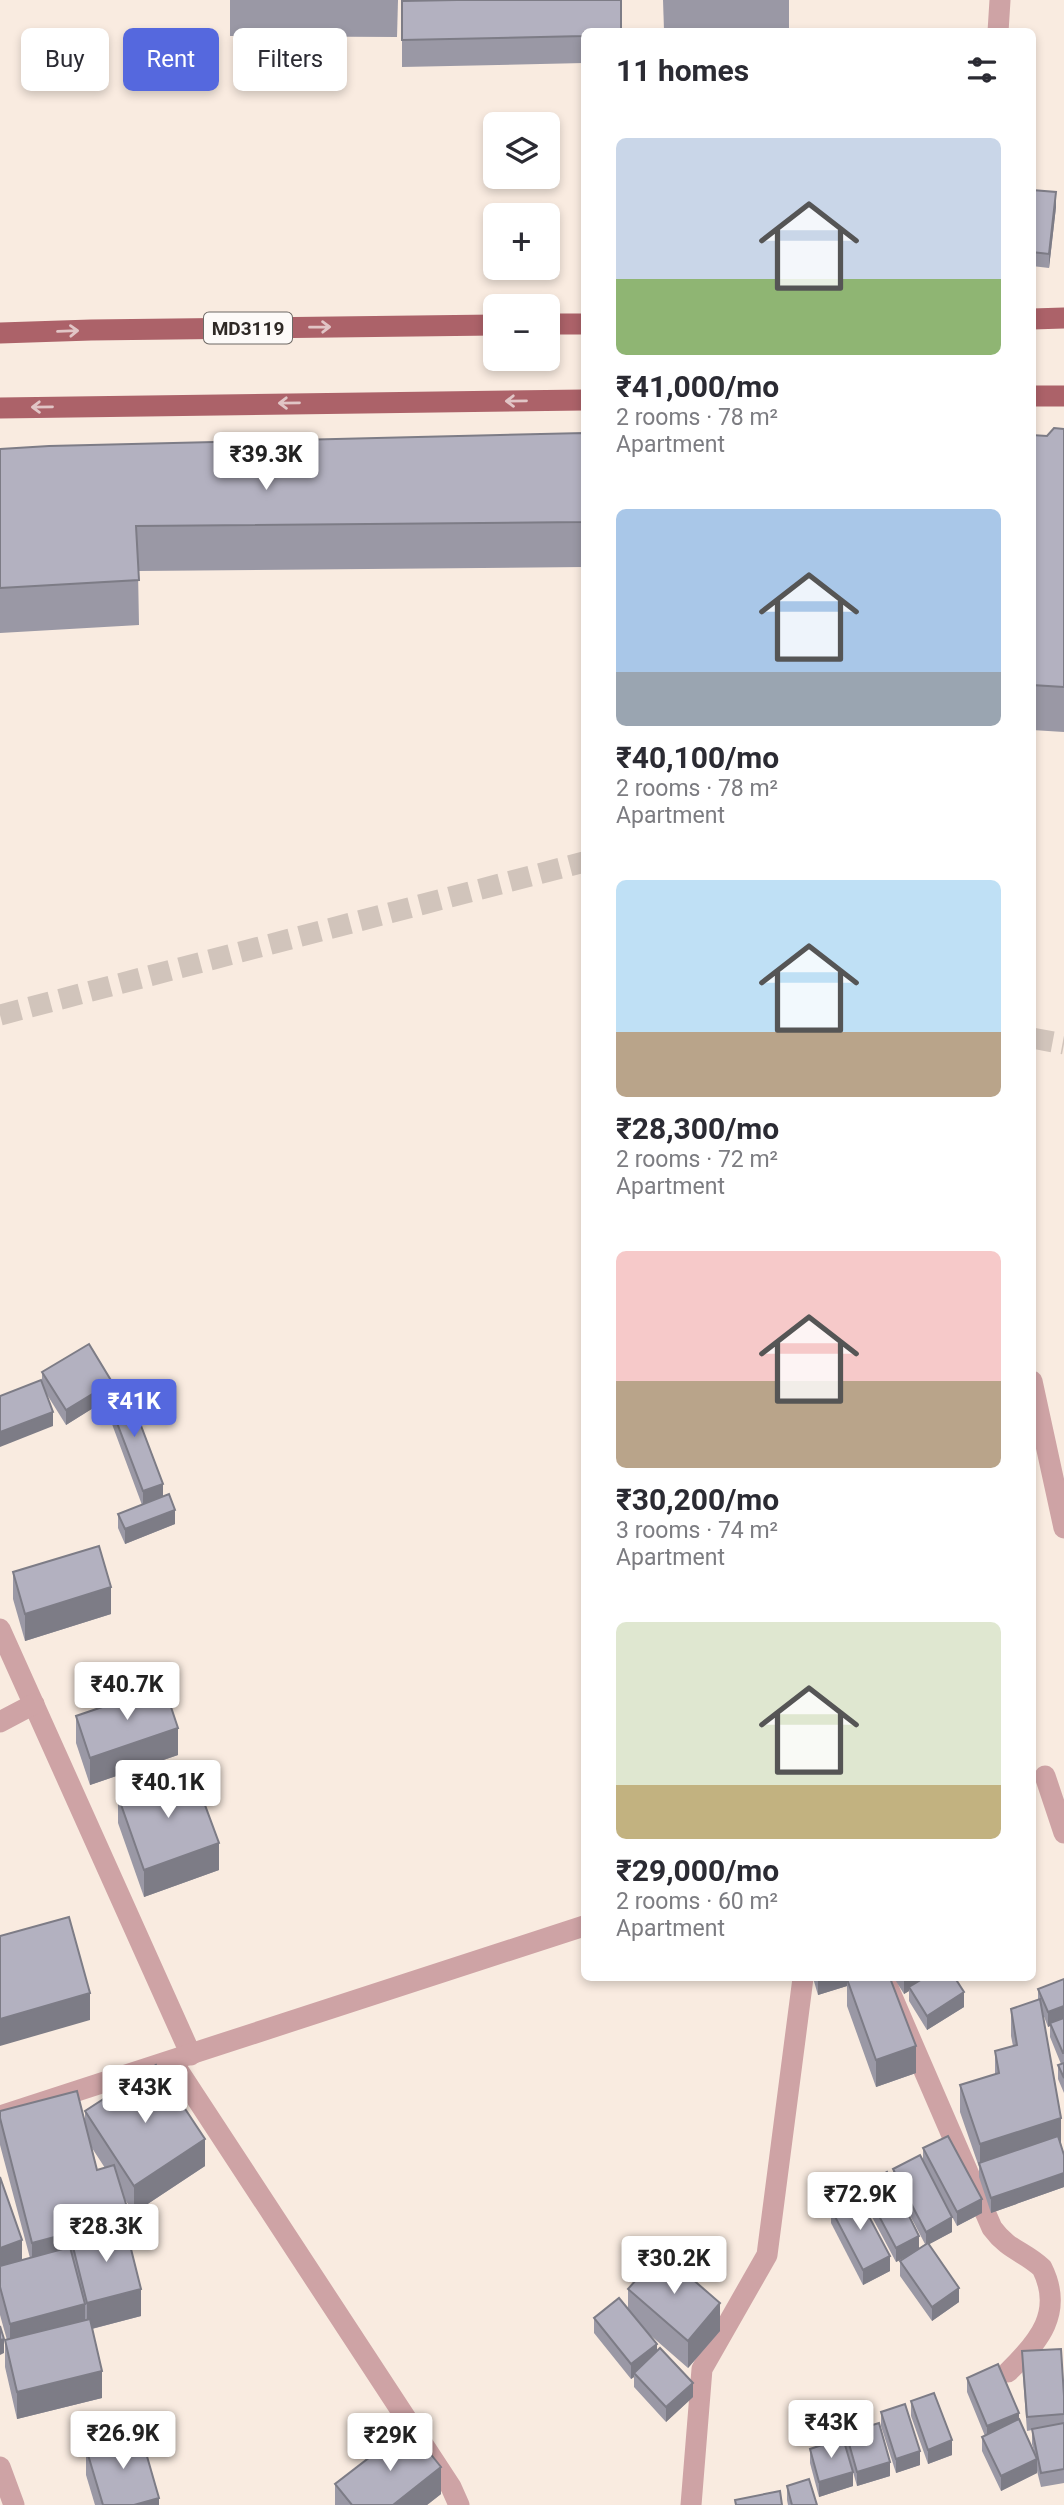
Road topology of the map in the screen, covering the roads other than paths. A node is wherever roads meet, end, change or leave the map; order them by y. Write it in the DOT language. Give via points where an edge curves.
graph roads {
  1 [pos="1000,0"];
  2 [pos="998,28"];
  3 [pos="1064,318"];
  4 [pos="1036,319"];
  5 [pos="560,324"];
  6 [pos="581,324"];
  7 [pos="483,325"];
  8 [pos="0,333"];
  9 [pos="1036,396"];
  10 [pos="1064,396"];
  11 [pos="581,400"];
  12 [pos="0,408"];
  13 [pos="1036,1399"];
  14 [pos="1064,1528"];
  15 [pos="0,1629"];
  16 [pos="34,1704"];
  17 [pos="0,1723"];
  18 [pos="1047,1775"];
  19 [pos="1064,1833"];
  20 [pos="581,1927"];
  21 [pos="803,1981"];
  22 [pos="885,1981"];
  23 [pos="182,2058"];
  24 [pos="0,2116"];
  25 [pos="1008,2372"];
  26 [pos="0,2467"];
  27 [pos="14,2505"];
  28 [pos="459,2505"];
  29 [pos="691,2505"];
  1 -- 2 [label="street"];
  3 -- 4 [label="main road"];
  5 -- 6 [label="main road"];
  8 -- 7 [label="main road, MD3119, one-way"];
  9 -- 10 [label="main road"];
  11 -- 12 [label="main road, one-way"];
  13 -- 14 [label="street"];
  15 -- 16 [label="street"];
  16 -- 17 [label="street"];
  16 -- 23 [label="street"];
  18 -- 19 [label="street"];
  20 -- 23 [label="street"];
  21 -- 29 [label="street" via="767,2255 702,2369"];
  22 -- 25 [label="street" via="992,2228 1002,2243 1042,2268 1059,2293 1061,2311 1053,2328"];
  23 -- 24 [label="street"];
  23 -- 28 [label="street"];
  26 -- 27 [label="street"];
}
